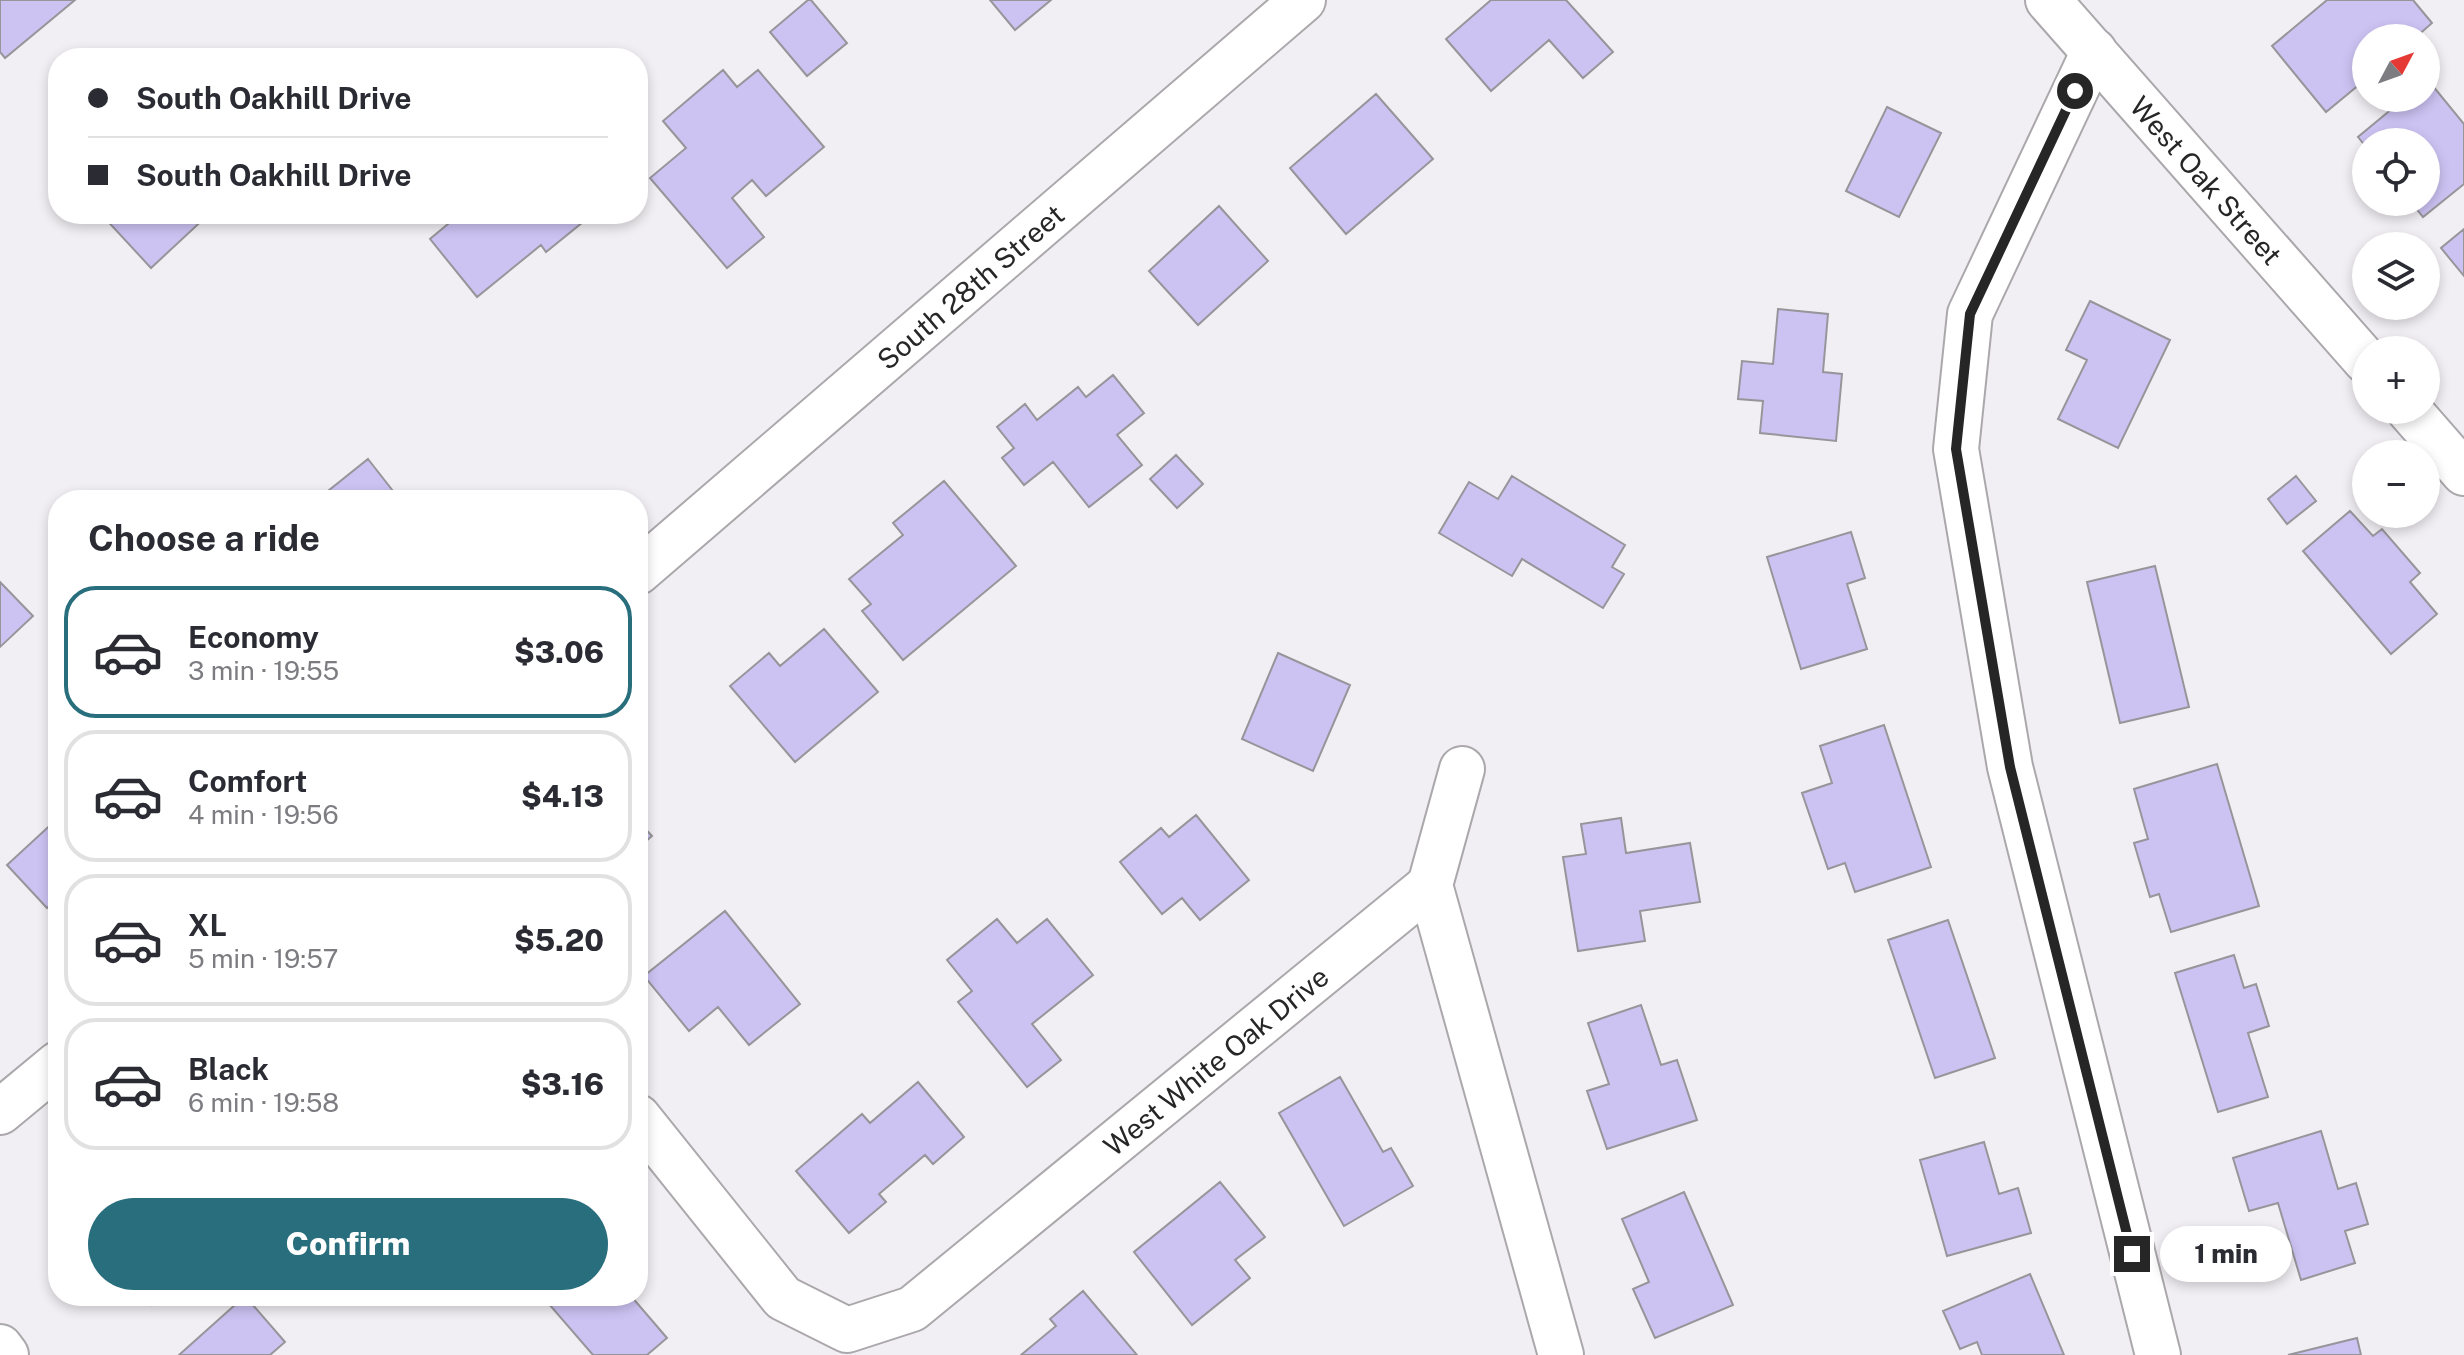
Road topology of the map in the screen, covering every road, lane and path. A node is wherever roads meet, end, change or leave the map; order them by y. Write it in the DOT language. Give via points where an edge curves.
graph roads {
  1 [pos="1303,0"];
  2 [pos="2048,0"];
  3 [pos="2094,51"];
  4 [pos="2352,345"];
  5 [pos="2421,424"];
  6 [pos="2464,473"];
  7 [pos="648,563"];
  8 [pos="1462,769"];
  9 [pos="1430,885"];
  10 [pos="48,1072"];
  11 [pos="0,1112"];
  12 [pos="648,1129"];
  13 [pos="0,1347"];
  14 [pos="6,1355"];
  15 [pos="1561,1355"];
  16 [pos="2158,1355"];
  1 -- 7 [label="street, South 28th Street"];
  2 -- 3 [label="street, West Oak Street"];
  3 -- 4 [label="street, West Oak Street"];
  3 -- 16 [label="street" via="1970,314 1956,449 2010,767"];
  5 -- 6 [label="street"];
  8 -- 9 [label="street"];
  9 -- 12 [label="street, West White Oak Drive" via="912,1309 847,1330 783,1298"];
  9 -- 15 [label="street"];
  10 -- 11 [label="street"];
  13 -- 14 [label="street"];
}
